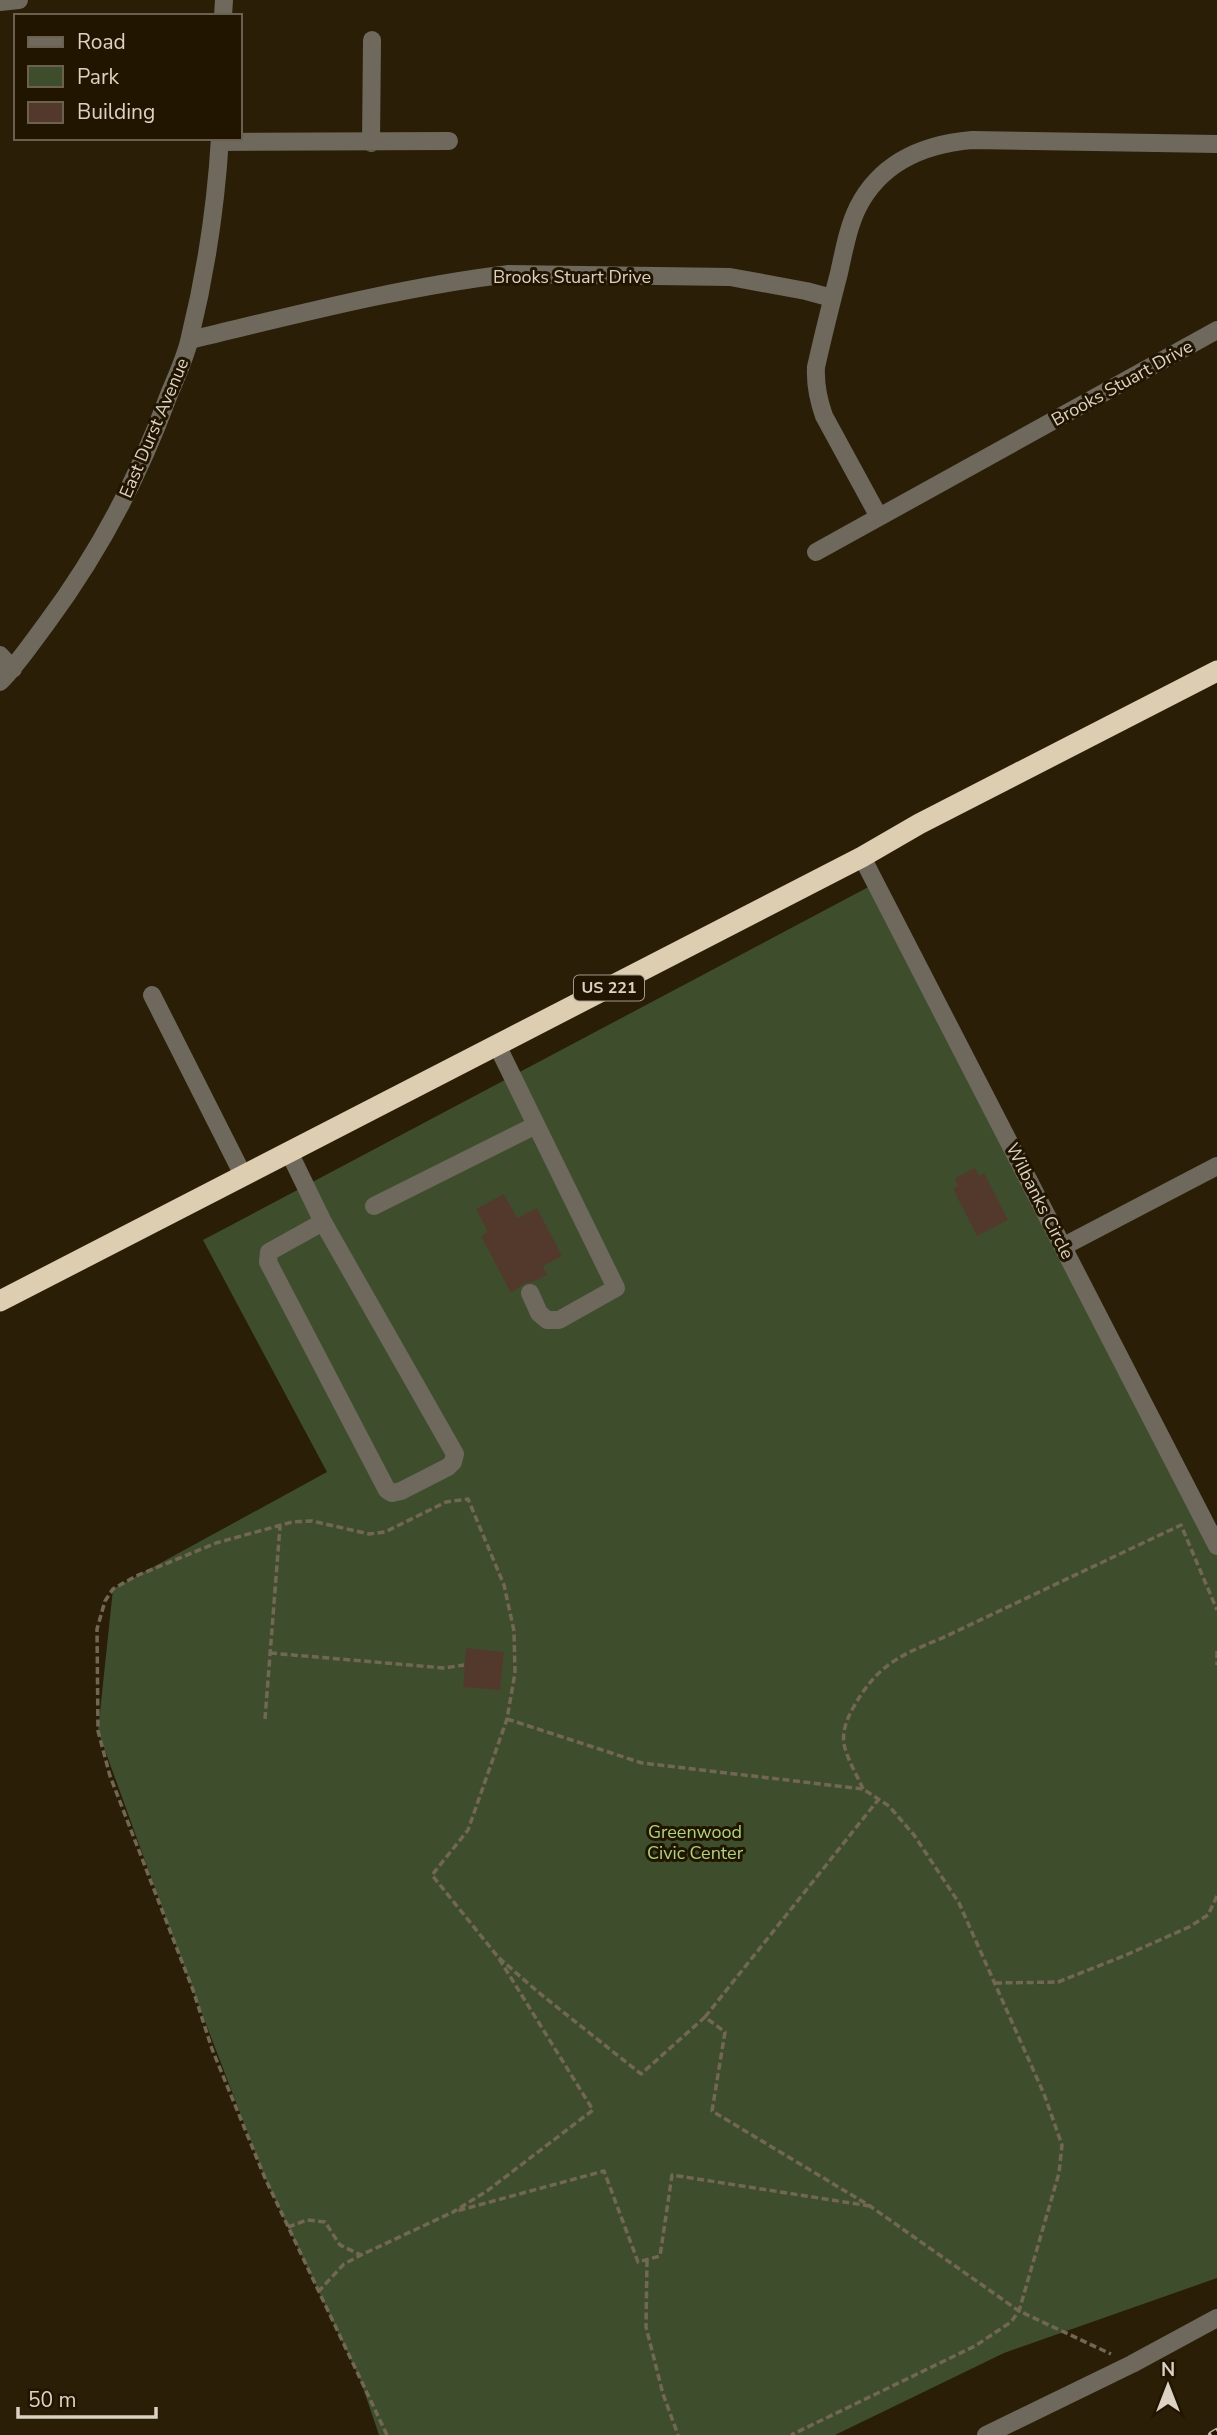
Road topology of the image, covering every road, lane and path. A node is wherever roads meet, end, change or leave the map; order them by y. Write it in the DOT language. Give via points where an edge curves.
graph roads {
  1 [pos="19,0"];
  2 [pos="0,2"];
  3 [pos="372,40"];
  4 [pos="220,140"];
  5 [pos="449,141"];
  6 [pos="371,143"];
  7 [pos="1217,144"];
  8 [pos="832,298"];
  9 [pos="1217,330"];
  10 [pos="190,340"];
  11 [pos="879,517"];
  12 [pos="816,552"];
  13 [pos="0,655"];
  14 [pos="13,669"];
  15 [pos="1217,671"];
  16 [pos="0,682"];
  17 [pos="862,857"];
  18 [pos="152,995"];
  19 [pos="497,1045"];
  20 [pos="536,1125"];
  21 [pos="289,1152"];
  22 [pos="1217,1166"];
  23 [pos="243,1175"];
  24 [pos="374,1206"];
  25 [pos="323,1222"];
  26 [pos="1064,1247"];
  27 [pos="530,1293"];
  28 [pos="0,1301"];
  29 [pos="279,1526"];
  30 [pos="1216,1543"];
  31 [pos="1217,1610"];
  32 [pos="1217,1651"];
  33 [pos="270,1653"];
  34 [pos="464,1665"];
  35 [pos="1217,1665"];
  36 [pos="265,1719"];
  37 [pos="507,1719"];
  38 [pos="863,1789"];
  39 [pos="878,1799"];
  40 [pos="1217,1896"];
  41 [pos="498,1957"];
  42 [pos="995,1983"];
  43 [pos="705,2017"];
  44 [pos="870,2206"];
  45 [pos="453,2213"];
  46 [pos="288,2227"];
  47 [pos="361,2255"];
  48 [pos="647,2259"];
  49 [pos="318,2292"];
  50 [pos="1019,2311"];
  51 [pos="1217,2318"];
  52 [pos="1132,2364"];
  53 [pos="387,2435"];
  54 [pos="678,2435"];
  55 [pos="791,2435"];
  56 [pos="986,2435"];
  1 -- 2 [label="street"];
  3 -- 6 [label="street"];
  4 -- 6 [label="street"];
  4 -- 10 [label="street, East Durst Avenue" via="210,239"];
  5 -- 6 [label="street"];
  7 -- 8 [label="street" via="972,140 921,149 869,189 851,225"];
  8 -- 10 [label="street, Brooks Stuart Drive" via="730,277 509,274"];
  8 -- 11 [label="street" via="816,367 817,398"];
  9 -- 11 [label="street, Brooks Stuart Drive"];
  10 -- 14 [label="street, East Durst Avenue" via="153,437 115,517 71,591"];
  11 -- 12 [label="street, Brooks Stuart Drive"];
  13 -- 14 [label="street"];
  14 -- 16 [label="street, East Durst Avenue"];
  15 -- 17 [label="highway, US 221"];
  17 -- 19 [label="highway, US 221"];
  17 -- 26 [label="street, Wilbanks Circle"];
  18 -- 23 [label="street"];
  19 -- 20 [label="street"];
  19 -- 21 [label="highway, US 221"];
  20 -- 24 [label="street"];
  20 -- 27 [label="street" via="616,1288 559,1320 547,1320 539,1313"];
  21 -- 23 [label="highway, US 221"];
  21 -- 25 [label="street"];
  22 -- 26 [label="street"];
  23 -- 28 [label="highway, US 221"];
  25 -- 25 [label="street" via="278,1245 269,1252 268,1262 387,1490 401,1492 448,1467 455,1454"];
  26 -- 30 [label="street, Wilbanks Circle"];
  29 -- 33 [label="path"];
  29 -- 37 [label="path" via="312,1521 369,1534 384,1532 446,1502 468,1499 504,1584 514,1631 515,1673"];
  29 -- 46 [label="path" via="216,1543 113,1589 97,1629 97,1705 98,1731 110,1776 212,2049"];
  31 -- 38 [label="path" via="1181,1525 908,1652 880,1670 846,1723 844,1744"];
  32 -- 35 [label="path"];
  33 -- 34 [label="path" via="444,1668"];
  33 -- 36 [label="path"];
  37 -- 38 [label="path" via="642,1763"];
  37 -- 41 [label="path" via="468,1830 432,1875"];
  38 -- 39 [label="path"];
  39 -- 42 [label="path" via="914,1835 959,1903"];
  39 -- 43 [label="path"];
  40 -- 42 [label="path" via="1208,1915 1189,1927 1058,1982"];
  41 -- 43 [label="path" via="641,2074"];
  41 -- 45 [label="path" via="593,2110"];
  42 -- 50 [label="path" via="1062,2145 1059,2173"];
  43 -- 44 [label="path" via="725,2032 712,2111"];
  44 -- 48 [label="path" via="673,2175 660,2256"];
  44 -- 50 [label="path"];
  45 -- 47 [label="path"];
  45 -- 48 [label="path" via="604,2171 638,2262"];
  46 -- 47 [label="path" via="307,2220 325,2222 340,2245"];
  46 -- 49 [label="path"];
  47 -- 49 [label="path" via="344,2264"];
  48 -- 54 [label="path" via="646,2327"];
  49 -- 53 [label="path"];
  50 -- 52 [label="path"];
  50 -- 55 [label="path" via="975,2347"];
  51 -- 52 [label="street"];
  52 -- 56 [label="street"];
}
